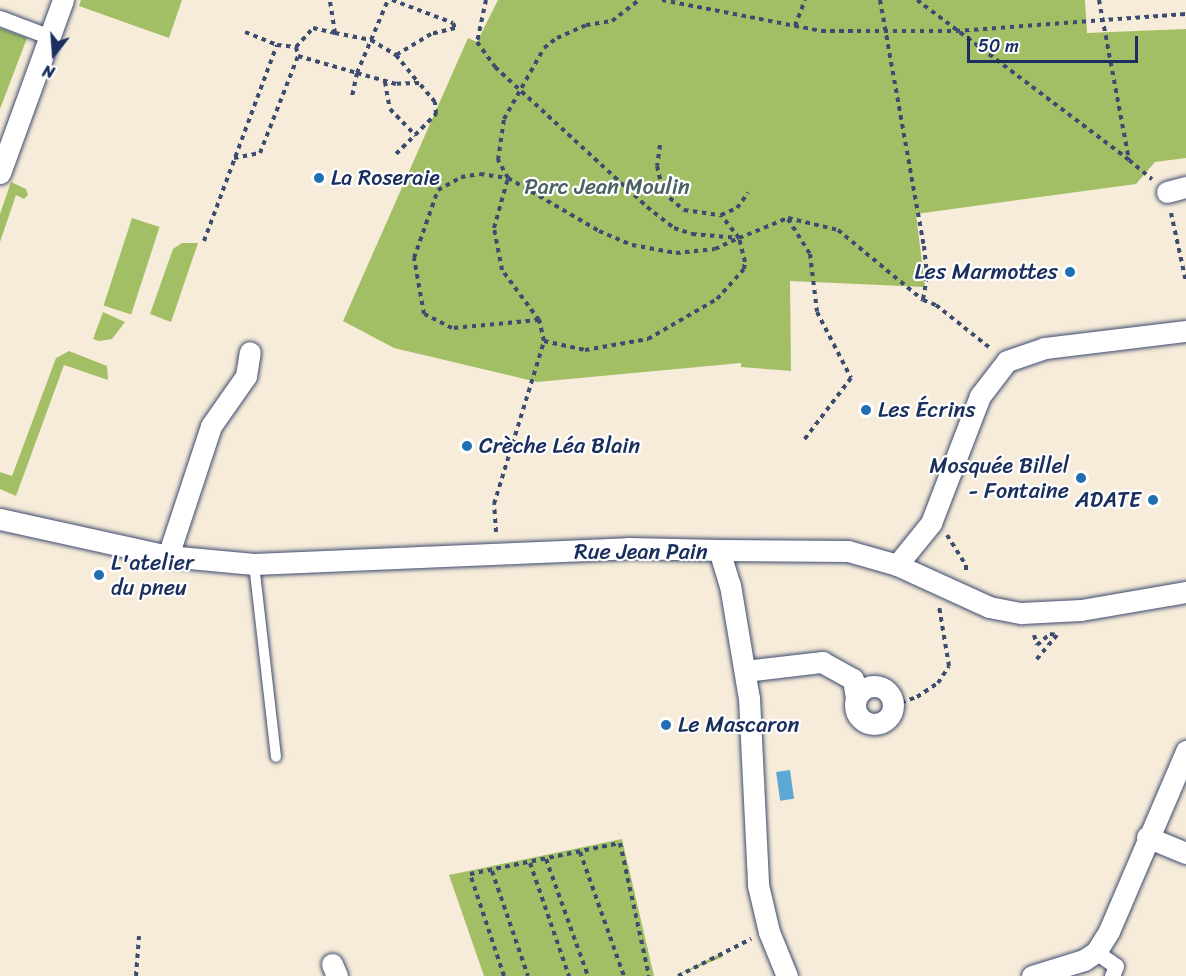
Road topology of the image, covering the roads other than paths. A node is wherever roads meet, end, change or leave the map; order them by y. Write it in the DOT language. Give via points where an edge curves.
graph roads {
  1 [pos="63,0"];
  2 [pos="0,18"];
  3 [pos="50,37"];
  4 [pos="0,173"];
  5 [pos="1186,331"];
  6 [pos="250,352"];
  7 [pos="0,519"];
  8 [pos="718,550"];
  9 [pos="168,556"];
  10 [pos="254,564"];
  11 [pos="897,564"];
  12 [pos="1186,592"];
  13 [pos="745,670"];
  14 [pos="856,697"];
  15 [pos="1186,751"];
  16 [pos="276,757"];
  17 [pos="1147,837"];
  18 [pos="1186,853"];
  19 [pos="1096,952"];
  20 [pos="787,976"];
  21 [pos="1032,976"];
  22 [pos="1112,976"];
  1 -- 3 [label="street"];
  2 -- 3 [label="street"];
  3 -- 4 [label="street"];
  5 -- 11 [label="street" via="1045,348 1007,361 980,396 931,523"];
  6 -- 9 [label="street" via="246,376 211,426"];
  7 -- 9 [label="street, Rue Jean Pain"];
  8 -- 10 [label="street, Rue Jean Pain" via="628,548"];
  8 -- 11 [label="street" via="848,551"];
  8 -- 13 [label="street, Rue Jean Pain" via="730,585"];
  9 -- 10 [label="street, Rue Jean Pain"];
  10 -- 16 [label="lane"];
  11 -- 12 [label="street" via="989,607 1021,613 1081,610"];
  13 -- 14 [label="street" via="822,662 853,679"];
  13 -- 20 [label="street, Rue Jean Pain" via="758,885"];
  14 -- 14 [label="street" via="866,688 878,687 889,694 893,706 884,722 866,723 855,709"];
  15 -- 17 [label="street"];
  17 -- 18 [label="street"];
  17 -- 19 [label="street" via="1109,931"];
  19 -- 21 [label="street" via="1084,960"];
  19 -- 22 [label="street" via="1116,966"];
}
